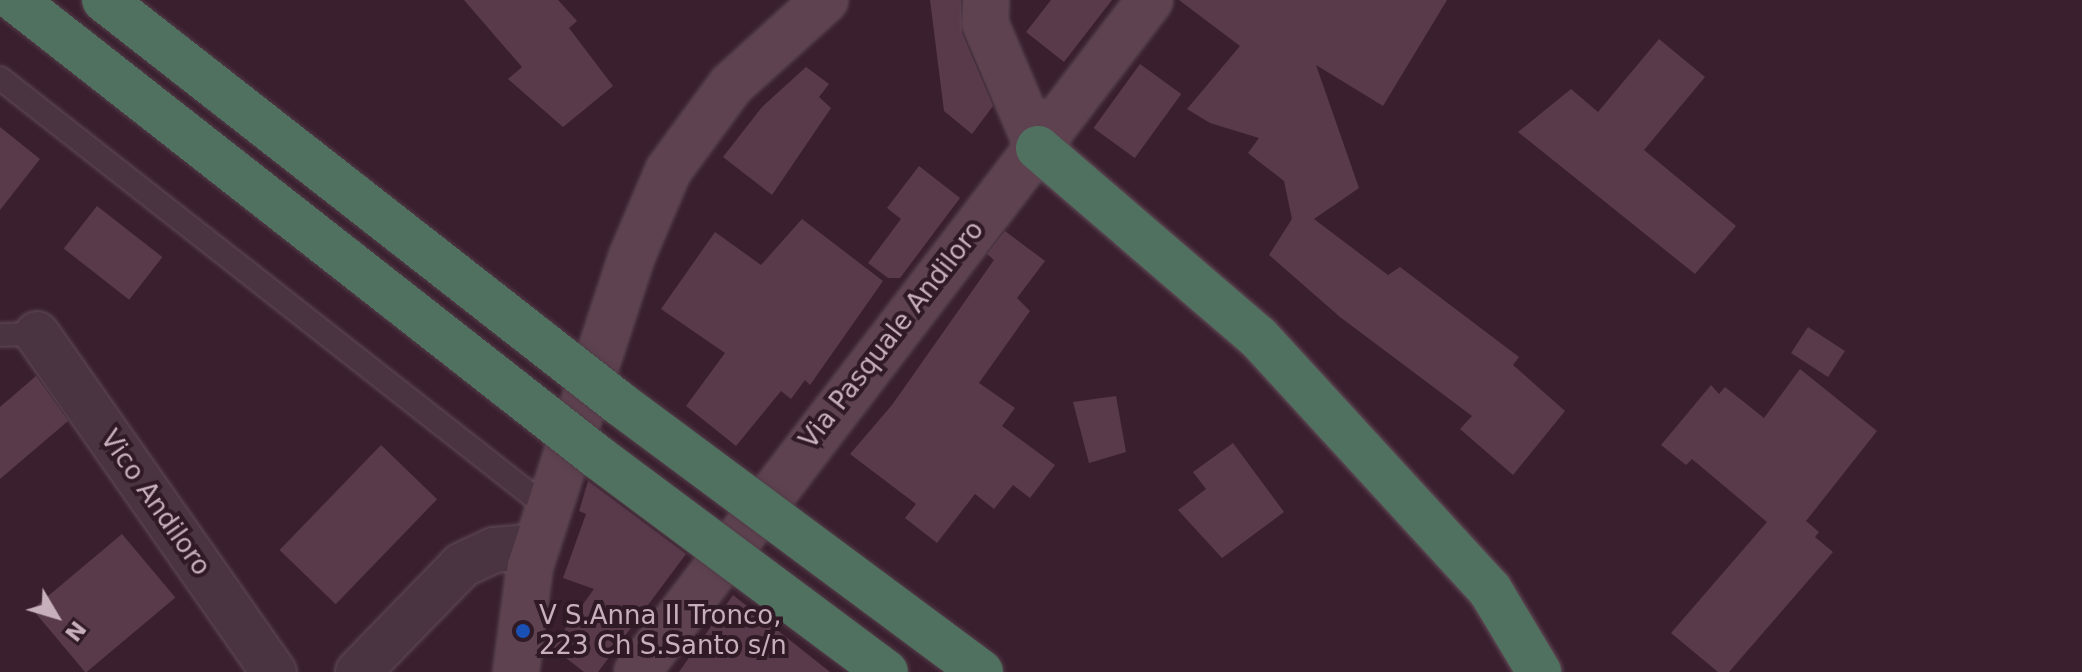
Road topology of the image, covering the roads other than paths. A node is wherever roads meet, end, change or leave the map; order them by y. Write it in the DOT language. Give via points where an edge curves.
graph roads {
  1 [pos="15,0"];
  2 [pos="104,0"];
  3 [pos="825,0"];
  4 [pos="986,0"];
  5 [pos="1150,0"];
  6 [pos="0,78"];
  7 [pos="1038,148"];
  8 [pos="19,334"];
  9 [pos="543,527"];
  10 [pos="274,672"];
  11 [pos="358,672"];
  12 [pos="516,672"];
  13 [pos="637,672"];
  14 [pos="886,672"];
  15 [pos="981,672"];
  16 [pos="1539,672"];
  1 -- 14 [label="highway, bridge" via="599,458"];
  2 -- 15 [label="highway, bridge" via="619,403"];
  3 -- 9 [label="street" via="731,85 668,171 632,256"];
  4 -- 7 [label="street" via="985,23"];
  5 -- 7 [label="street, Via Pasquale Andiloro"];
  6 -- 9 [label="lane"];
  7 -- 13 [label="street, Via Pasquale Andiloro" via="847,391"];
  7 -- 16 [label="highway" via="1259,338 1490,590"];
  8 -- 10 [label="street, Vico Andiloro"];
  9 -- 11 [label="street" via="462,565"];
  9 -- 12 [label="street"];
}
